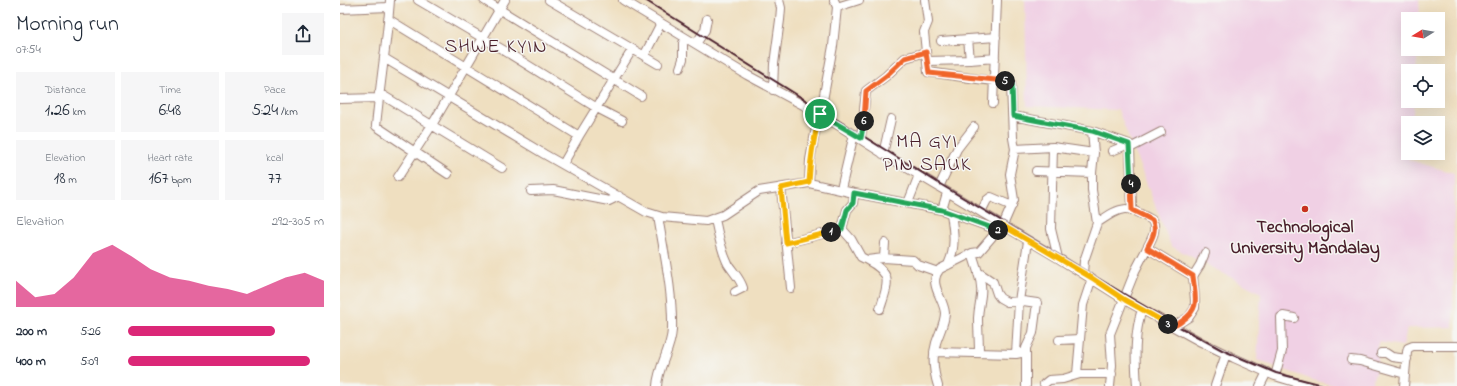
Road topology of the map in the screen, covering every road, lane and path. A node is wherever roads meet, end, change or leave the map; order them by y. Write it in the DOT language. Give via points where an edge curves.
graph roads {
  1 [pos="418,0"];
  2 [pos="484,0"];
  3 [pos="505,0"];
  4 [pos="549,0"];
  5 [pos="622,0"];
  6 [pos="779,0"];
  7 [pos="859,0"];
  8 [pos="925,0"];
  9 [pos="997,0"];
  10 [pos="390,3"];
  11 [pos="835,4"];
  12 [pos="340,9"];
  13 [pos="500,9"];
  14 [pos="388,19"];
  15 [pos="707,19"];
  16 [pos="661,23"];
  17 [pos="996,37"];
  18 [pos="482,38"];
  19 [pos="687,39"];
  20 [pos="968,39"];
  21 [pos="941,41"];
  22 [pos="696,44"];
  23 [pos="632,50"];
  24 [pos="644,56"];
  25 [pos="927,56"];
  26 [pos="384,58"];
  27 [pos="995,58"];
  28 [pos="970,60"];
  29 [pos="658,64"];
  30 [pos="466,67"];
  31 [pos="680,68"];
  32 [pos="614,80"];
  33 [pos="994,80"];
  34 [pos="773,90"];
  35 [pos="379,95"];
  36 [pos="641,96"];
  37 [pos="448,97"];
  38 [pos="340,100"];
  39 [pos="993,103"];
  40 [pos="597,108"];
  41 [pos="820,114"];
  42 [pos="1013,116"];
  43 [pos="891,119"];
  44 [pos="622,121"];
  45 [pos="432,125"];
  46 [pos="974,127"];
  47 [pos="1092,131"];
  48 [pos="1161,132"];
  49 [pos="579,136"];
  50 [pos="857,136"];
  51 [pos="1129,146"];
  52 [pos="1053,147"];
  53 [pos="1015,149"];
  54 [pos="1112,151"];
  55 [pos="415,152"];
  56 [pos="1094,153"];
  57 [pos="883,154"];
  58 [pos="563,164"];
  59 [pos="502,168"];
  60 [pos="1036,171"];
  61 [pos="1053,172"];
  62 [pos="1092,173"];
  63 [pos="448,174"];
  64 [pos="919,175"];
  65 [pos="398,177"];
  66 [pos="809,182"];
  67 [pos="939,187"];
  68 [pos="781,188"];
  69 [pos="841,189"];
  70 [pos="531,191"];
  71 [pos="854,193"];
  72 [pos="947,193"];
  73 [pos="619,196"];
  74 [pos="908,203"];
  75 [pos="1012,206"];
  76 [pos="942,210"];
  77 [pos="1132,210"];
  78 [pos="981,212"];
  79 [pos="951,214"];
  80 [pos="658,216"];
  81 [pos="715,219"];
  82 [pos="1097,223"];
  83 [pos="1000,228"];
  84 [pos="842,229"];
  85 [pos="1028,241"];
  86 [pos="786,243"];
  87 [pos="885,243"];
  88 [pos="1147,248"];
  89 [pos="972,253"];
  90 [pos="1205,253"];
  91 [pos="884,258"];
  92 [pos="1058,258"];
  93 [pos="867,260"];
  94 [pos="948,265"];
  95 [pos="938,272"];
  96 [pos="978,272"];
  97 [pos="1083,273"];
  98 [pos="1193,276"];
  99 [pos="1092,278"];
  100 [pos="791,288"];
  101 [pos="735,292"];
  102 [pos="1019,300"];
  103 [pos="1125,300"];
  104 [pos="880,309"];
  105 [pos="1142,309"];
  106 [pos="1294,318"];
  107 [pos="1172,326"];
  108 [pos="1080,339"];
  109 [pos="1059,340"];
  110 [pos="1457,346"];
  111 [pos="934,352"];
  112 [pos="1026,352"];
  113 [pos="979,353"];
  114 [pos="1381,353"];
  115 [pos="1016,354"];
  116 [pos="1226,354"];
  117 [pos="1407,359"];
  118 [pos="1351,360"];
  119 [pos="1266,372"];
  120 [pos="1077,374"];
  121 [pos="1112,374"];
  122 [pos="1405,374"];
  123 [pos="1275,376"];
  124 [pos="1044,384"];
  125 [pos="657,386"];
  126 [pos="938,386"];
  127 [pos="1026,386"];
  128 [pos="1110,386"];
  129 [pos="1137,386"];
  130 [pos="1215,386"];
  131 [pos="1260,386"];
  132 [pos="1308,386"];
  133 [pos="1404,386"];
  1 -- 18 [label="street"];
  2 -- 13 [label="street"];
  3 -- 13 [label="street"];
  4 -- 23 [label="street"];
  5 -- 16 [label="street"];
  6 -- 34 [label="street" via="781,14"];
  7 -- 11 [label="street"];
  8 -- 25 [label="street" via="928,22 924,32"];
  9 -- 17 [label="street"];
  10 -- 12 [label="street"];
  10 -- 14 [label="street"];
  11 -- 41 [label="street" via="833,46"];
  13 -- 18 [label="street"];
  13 -- 32 [label="street"];
  14 -- 26 [label="street"];
  14 -- 30 [label="street"];
  15 -- 22 [label="street" via="705,30"];
  16 -- 19 [label="street"];
  16 -- 24 [label="street"];
  17 -- 20 [label="street"];
  17 -- 27 [label="street"];
  18 -- 30 [label="street"];
  18 -- 40 [label="street"];
  19 -- 22 [label="street"];
  19 -- 31 [label="street" via="683,43"];
  20 -- 21 [label="street"];
  20 -- 28 [label="street"];
  22 -- 34 [label="street"];
  23 -- 24 [label="street"];
  23 -- 32 [label="street"];
  24 -- 29 [label="street"];
  25 -- 28 [label="street"];
  25 -- 33 [label="street" via="929,73"];
  25 -- 50 [label="street" via="905,58 866,91"];
  26 -- 35 [label="street"];
  26 -- 37 [label="street"];
  27 -- 28 [label="street"];
  27 -- 33 [label="street"];
  30 -- 37 [label="street"];
  30 -- 49 [label="street"];
  32 -- 36 [label="street"];
  32 -- 40 [label="street"];
  33 -- 39 [label="street"];
  33 -- 42 [label="street" via="1011,83"];
  34 -- 41 [label="street"];
  35 -- 38 [label="street"];
  35 -- 45 [label="street"];
  35 -- 55 [label="street" via="376,126"];
  37 -- 45 [label="street"];
  37 -- 58 [label="street"];
  40 -- 44 [label="street"];
  40 -- 49 [label="street"];
  41 -- 50 [label="street"];
  41 -- 66 [label="street" via="810,160"];
  42 -- 47 [label="street"];
  42 -- 53 [label="street"];
  43 -- 57 [label="street"];
  45 -- 55 [label="street"];
  45 -- 59 [label="street"];
  46 -- 67 [label="street" via="957,149"];
  47 -- 51 [label="street"];
  47 -- 56 [label="street"];
  48 -- 51 [label="street"];
  49 -- 58 [label="street"];
  50 -- 57 [label="street"];
  50 -- 69 [label="street"];
  51 -- 54 [label="street"];
  51 -- 77 [label="street"];
  52 -- 53 [label="street"];
  52 -- 56 [label="street"];
  52 -- 61 [label="street"];
  53 -- 75 [label="street" via="1010,174 1014,196"];
  55 -- 63 [label="street"];
  55 -- 65 [label="street"];
  56 -- 62 [label="street"];
  57 -- 64 [label="street"];
  58 -- 73 [label="street"];
  60 -- 61 [label="street"];
  61 -- 62 [label="street"];
  61 -- 92 [label="street" via="1051,229"];
  62 -- 82 [label="street"];
  64 -- 67 [label="street"];
  64 -- 74 [label="street"];
  66 -- 68 [label="street"];
  66 -- 69 [label="street"];
  67 -- 72 [label="street"];
  68 -- 81 [label="street" via="759,191"];
  68 -- 86 [label="street"];
  69 -- 71 [label="street"];
  70 -- 73 [label="street" via="553,190 609,201"];
  71 -- 74 [label="street"];
  71 -- 84 [label="street" via="853,203 847,210"];
  72 -- 76 [label="street"];
  72 -- 78 [label="street"];
  73 -- 80 [label="street"];
  74 -- 76 [label="street"];
  75 -- 78 [label="street" via="991,198 987,200"];
  75 -- 83 [label="street"];
  76 -- 79 [label="street"];
  77 -- 82 [label="street" via="1128,208 1117,211"];
  77 -- 88 [label="street" via="1154,223 1154,235"];
  78 -- 83 [label="street"];
  79 -- 83 [label="street"];
  79 -- 94 [label="street" via="954,245"];
  80 -- 81 [label="street" via="684,220"];
  80 -- 125 [label="street" via="670,287 672,330"];
  81 -- 101 [label="street" via="727,262 743,288"];
  82 -- 97 [label="street" via="1084,261"];
  83 -- 85 [label="street"];
  83 -- 89 [label="street" via="979,252"];
  84 -- 86 [label="street"];
  84 -- 93 [label="street" via="861,257"];
  85 -- 92 [label="street"];
  85 -- 102 [label="street"];
  86 -- 100 [label="street"];
  87 -- 91 [label="street"];
  88 -- 98 [label="street"];
  88 -- 103 [label="street" via="1135,271"];
  89 -- 94 [label="street"];
  89 -- 96 [label="street"];
  90 -- 98 [label="street"];
  91 -- 93 [label="street"];
  91 -- 95 [label="street" via="913,260 918,265"];
  92 -- 97 [label="street"];
  93 -- 104 [label="street" via="885,272 886,291"];
  94 -- 95 [label="street"];
  95 -- 111 [label="street" via="935,280 936,291 945,311"];
  96 -- 102 [label="street" via="993,282 996,294 1000,298 1008,302"];
  96 -- 113 [label="street" via="982,284 978,320"];
  97 -- 99 [label="street"];
  98 -- 107 [label="street" via="1195,308 1188,317"];
  99 -- 103 [label="street"];
  99 -- 108 [label="street" via="1083,305"];
  102 -- 112 [label="street" via="1037,303 1033,333"];
  102 -- 115 [label="street"];
  103 -- 105 [label="street"];
  103 -- 121 [label="street" via="1110,334"];
  105 -- 107 [label="street"];
  105 -- 129 [label="street" via="1135,336"];
  106 -- 123 [label="street" via="1281,317 1282,351"];
  107 -- 116 [label="street"];
  108 -- 109 [label="street"];
  108 -- 120 [label="street"];
  110 -- 117 [label="street" via="1410,347"];
  111 -- 113 [label="street"];
  111 -- 126 [label="street"];
  112 -- 115 [label="street"];
  112 -- 127 [label="street"];
  113 -- 115 [label="street"];
  114 -- 117 [label="street"];
  116 -- 119 [label="street"];
  116 -- 130 [label="street"];
  117 -- 122 [label="street"];
  118 -- 122 [label="street"];
  119 -- 123 [label="street"];
  119 -- 131 [label="street"];
  120 -- 121 [label="street"];
  120 -- 124 [label="street" via="1049,380"];
  121 -- 128 [label="street"];
  122 -- 133 [label="street"];
  123 -- 132 [label="street"];
}
